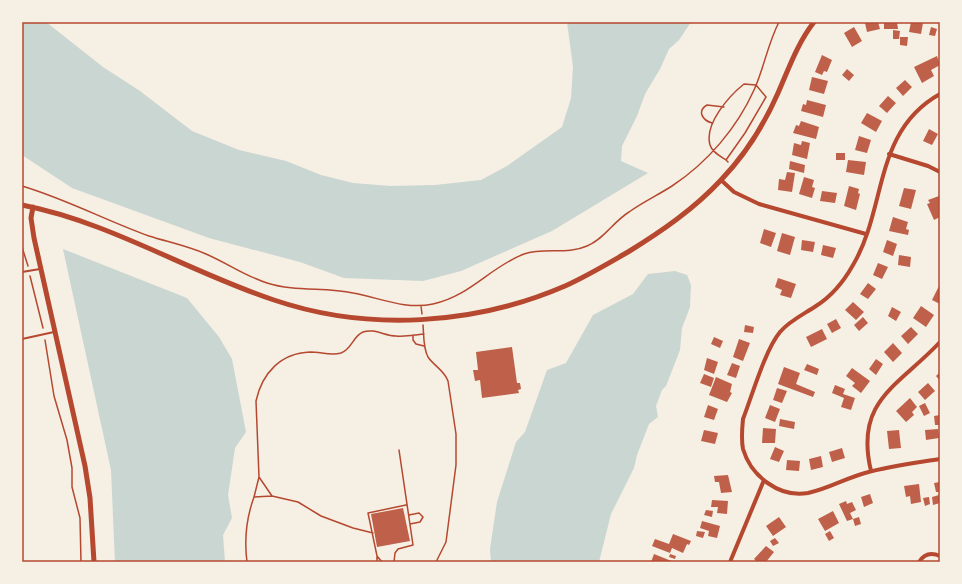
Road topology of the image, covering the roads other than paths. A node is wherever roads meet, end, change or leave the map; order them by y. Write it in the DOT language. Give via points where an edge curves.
graph roads {
  1 [pos="814,22"];
  2 [pos="940,94"];
  3 [pos="889,154"];
  4 [pos="940,172"];
  5 [pos="721,180"];
  6 [pos="22,205"];
  7 [pos="33,207"];
  8 [pos="866,234"];
  9 [pos="41,269"];
  10 [pos="22,272"];
  11 [pos="56,332"];
  12 [pos="22,339"];
  13 [pos="940,342"];
  14 [pos="940,459"];
  15 [pos="871,471"];
  16 [pos="764,480"];
  17 [pos="940,556"];
  18 [pos="94,562"];
  19 [pos="730,562"];
  20 [pos="919,562"];
  1 -- 5 [label="street" via="796,48 762,126"];
  2 -- 3 [label="street" via="909,119"];
  3 -- 4 [label="street"];
  3 -- 8 [label="street"];
  5 -- 7 [label="street" via="695,205 655,235 565,286 523,301 448,319 387,320 312,311 275,301 84,222"];
  5 -- 8 [label="street" via="734,192 759,204"];
  6 -- 7 [label="street"];
  7 -- 9 [label="street" via="32,228"];
  8 -- 16 [label="street" via="862,248 833,292 788,324 770,348 743,419 742,430 748,461"];
  9 -- 10 [label="lane"];
  9 -- 11 [label="street"];
  11 -- 12 [label="lane"];
  11 -- 18 [label="street" via="85,466"];
  13 -- 15 [label="street" via="884,395 873,411 866,446"];
  14 -- 15 [label="street"];
  15 -- 16 [label="street" via="806,493 784,491"];
  16 -- 19 [label="street"];
  17 -- 20 [label="street" via="925,555"];
}
